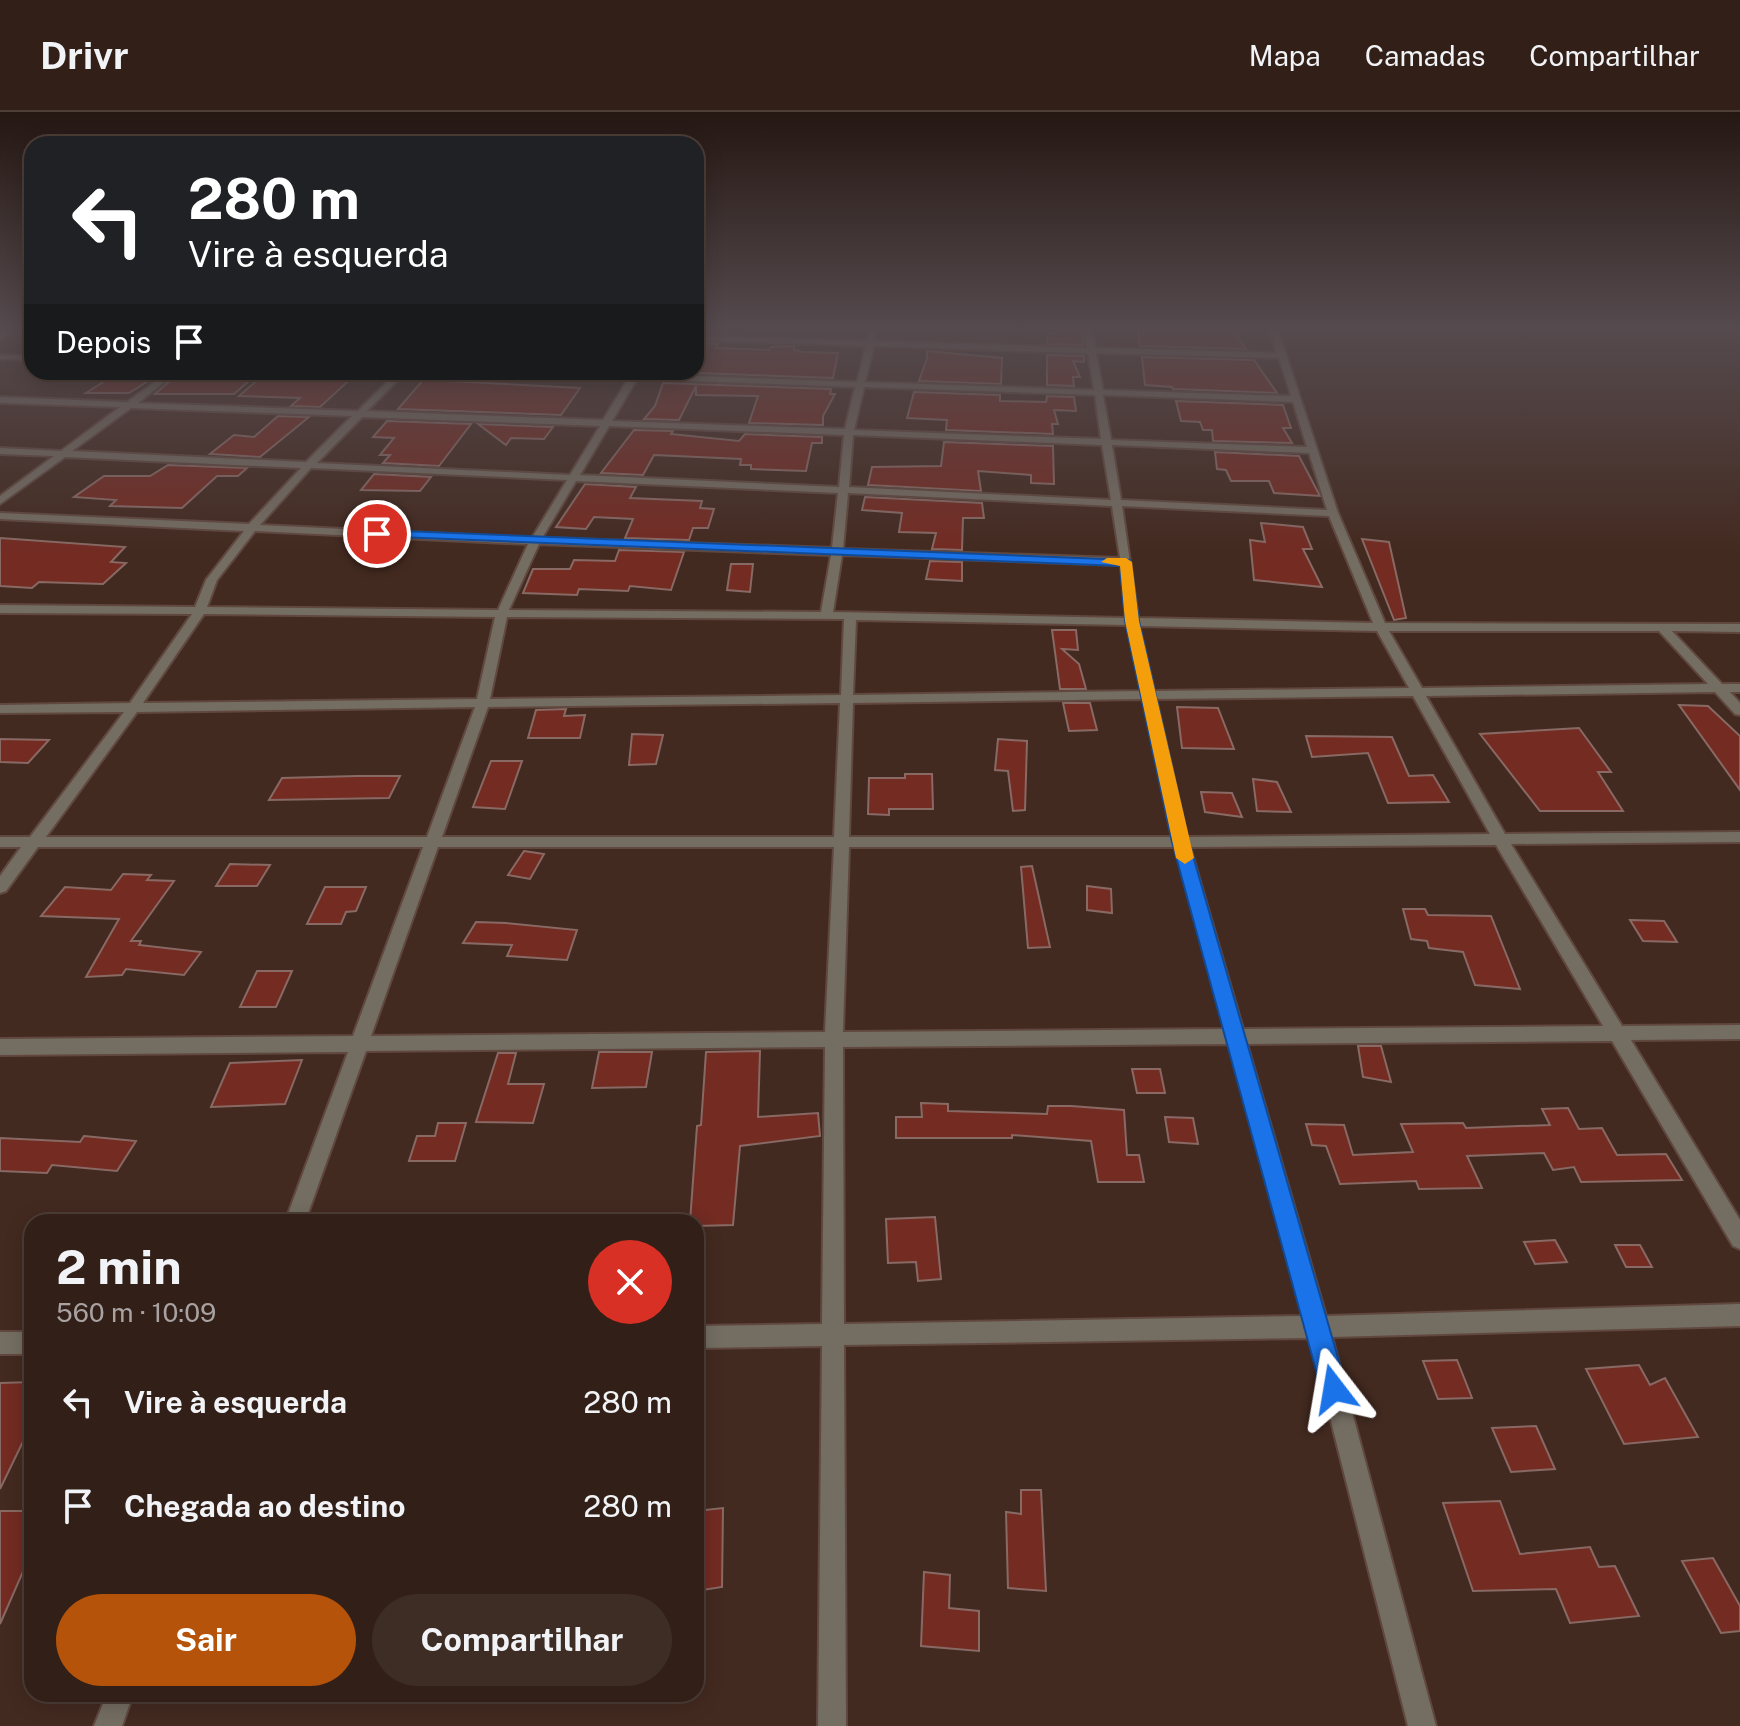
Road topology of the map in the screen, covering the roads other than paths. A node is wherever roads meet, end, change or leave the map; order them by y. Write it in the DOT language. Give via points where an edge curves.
graph roads {
  1 [pos="60,402"];
  2 [pos="133,402"];
  3 [pos="372,402"];
  4 [pos="619,402"];
  5 [pos="857,402"];
  6 [pos="1100,402"];
  7 [pos="1296,402"];
  8 [pos="129,405"];
  9 [pos="359,415"];
  10 [pos="607,424"];
  11 [pos="849,432"];
  12 [pos="1106,440"];
  13 [pos="1312,450"];
  14 [pos="0,451"];
  15 [pos="63,454"];
  16 [pos="311,466"];
  17 [pos="574,477"];
  18 [pos="843,490"];
  19 [pos="0,501"];
  20 [pos="1116,502"];
  21 [pos="1333,513"];
  22 [pos="0,516"];
  23 [pos="251,528"];
  24 [pos="535,541"];
  25 [pos="837,553"];
  26 [pos="1126,562"];
  27 [pos="0,609"];
  28 [pos="201,612"];
  29 [pos="502,613"];
  30 [pos="826,616"];
  31 [pos="850,616"];
  32 [pos="1132,621"];
  33 [pos="1381,627"];
  34 [pos="1662,628"];
  35 [pos="1740,628"];
  36 [pos="1720,688"];
  37 [pos="1740,688"];
  38 [pos="1417,692"];
  39 [pos="1150,694"];
  40 [pos="849,698"];
  41 [pos="483,702"];
  42 [pos="136,706"];
  43 [pos="0,709"];
  44 [pos="1740,711"];
  45 [pos="1740,837"];
  46 [pos="1501,840"];
  47 [pos="34,841"];
  48 [pos="0,842"];
  49 [pos="433,842"];
  50 [pos="1181,842"];
  51 [pos="840,843"];
  52 [pos="0,887"];
  53 [pos="1740,1032"];
  54 [pos="1235,1034"];
  55 [pos="1615,1034"];
  56 [pos="834,1038"];
  57 [pos="361,1044"];
  58 [pos="0,1047"];
  59 [pos="298,1214"];
  60 [pos="1740,1239"];
  61 [pos="1740,1315"];
  62 [pos="1318,1327"];
  63 [pos="835,1335"];
  64 [pos="704,1337"];
  65 [pos="0,1343"];
  66 [pos="24,1343"];
  67 [pos="117,1702"];
  68 [pos="108,1726"];
  69 [pos="832,1726"];
  70 [pos="1422,1726"];
  1 -- 8 [label="street"];
  2 -- 8 [label="street"];
  3 -- 9 [label="street"];
  4 -- 10 [label="street"];
  5 -- 11 [label="street"];
  6 -- 12 [label="street"];
  7 -- 13 [label="street"];
  8 -- 9 [label="street"];
  8 -- 15 [label="street"];
  9 -- 10 [label="street"];
  9 -- 16 [label="street"];
  10 -- 11 [label="street"];
  10 -- 17 [label="street"];
  11 -- 12 [label="street"];
  11 -- 18 [label="street"];
  12 -- 13 [label="street"];
  12 -- 20 [label="street"];
  13 -- 21 [label="street"];
  14 -- 15 [label="street"];
  15 -- 16 [label="street"];
  15 -- 19 [label="street"];
  16 -- 17 [label="street"];
  16 -- 23 [label="street"];
  17 -- 18 [label="street"];
  17 -- 24 [label="street"];
  18 -- 20 [label="street"];
  18 -- 25 [label="street"];
  20 -- 21 [label="street"];
  20 -- 26 [label="street"];
  21 -- 33 [label="street"];
  22 -- 23 [label="street"];
  23 -- 24 [label="street"];
  23 -- 28 [label="street" via="214,576"];
  24 -- 25 [label="street"];
  24 -- 29 [label="street"];
  25 -- 26 [label="street"];
  25 -- 30 [label="street"];
  26 -- 32 [label="street"];
  27 -- 28 [label="street"];
  28 -- 29 [label="street"];
  28 -- 42 [label="street"];
  29 -- 30 [label="street"];
  29 -- 41 [label="street"];
  30 -- 31 [label="street"];
  31 -- 32 [label="street"];
  31 -- 40 [label="street"];
  32 -- 33 [label="street"];
  32 -- 39 [label="street"];
  33 -- 34 [label="street"];
  33 -- 38 [label="street"];
  34 -- 35 [label="street"];
  34 -- 36 [label="street"];
  36 -- 37 [label="street"];
  36 -- 38 [label="street"];
  36 -- 44 [label="street"];
  38 -- 39 [label="street"];
  38 -- 46 [label="street"];
  39 -- 40 [label="street"];
  39 -- 50 [label="street"];
  40 -- 41 [label="street"];
  40 -- 51 [label="street"];
  41 -- 42 [label="street"];
  41 -- 49 [label="street"];
  42 -- 43 [label="street"];
  42 -- 47 [label="street"];
  45 -- 46 [label="street"];
  46 -- 50 [label="street"];
  46 -- 55 [label="street"];
  47 -- 48 [label="street"];
  47 -- 49 [label="street"];
  47 -- 52 [label="street"];
  49 -- 51 [label="street"];
  49 -- 57 [label="street"];
  50 -- 51 [label="street"];
  50 -- 54 [label="street"];
  51 -- 56 [label="street"];
  53 -- 55 [label="street"];
  54 -- 55 [label="street"];
  54 -- 56 [label="street"];
  54 -- 62 [label="street"];
  55 -- 60 [label="street"];
  56 -- 57 [label="street"];
  56 -- 63 [label="street"];
  57 -- 58 [label="street"];
  57 -- 59 [label="street"];
  61 -- 62 [label="street"];
  62 -- 63 [label="street"];
  62 -- 70 [label="street"];
  63 -- 64 [label="street"];
  63 -- 69 [label="street"];
  65 -- 66 [label="street"];
  67 -- 68 [label="street"];
}
